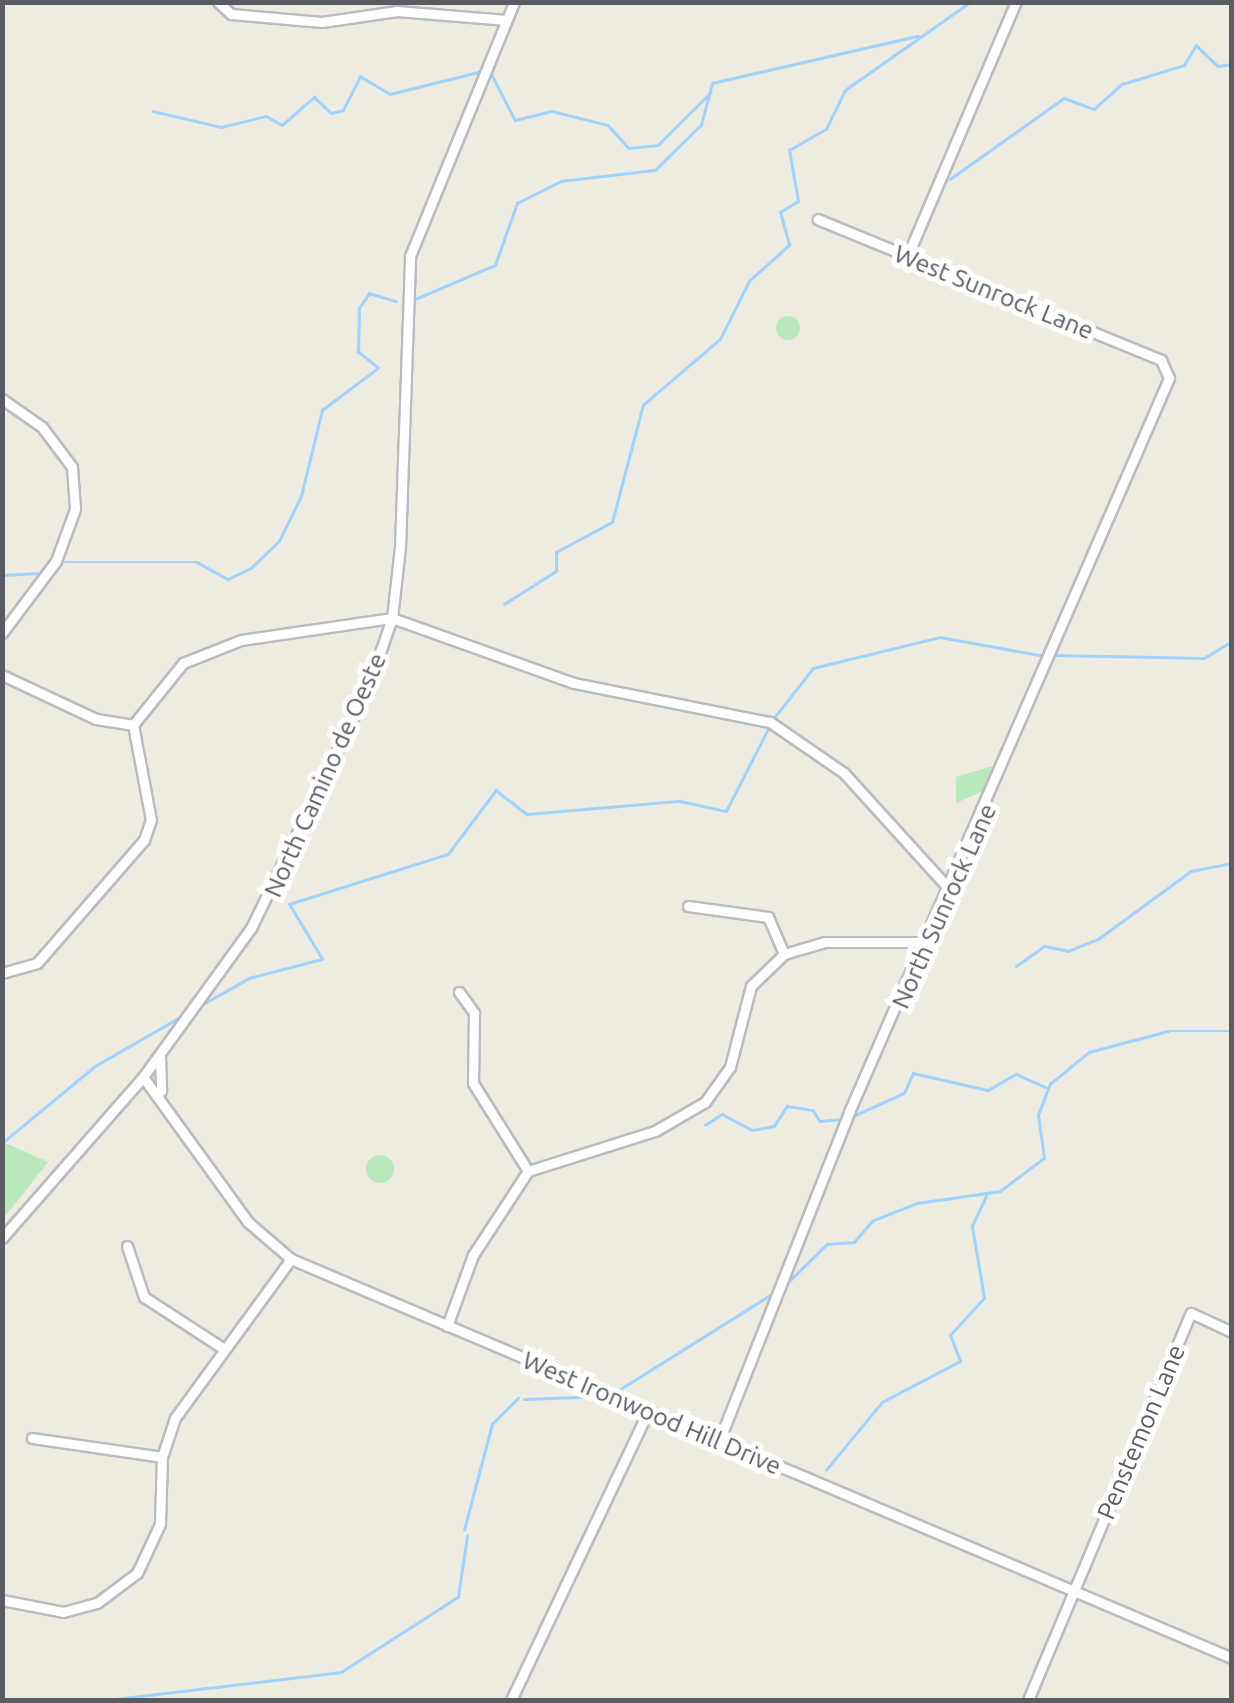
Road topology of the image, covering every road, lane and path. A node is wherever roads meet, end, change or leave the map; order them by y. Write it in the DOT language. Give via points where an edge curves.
graph roads {
  1 [pos="218,2"];
  2 [pos="514,2"];
  3 [pos="1016,2"];
  4 [pos="507,20"];
  5 [pos="818,219"];
  6 [pos="907,256"];
  7 [pos="1168,369"];
  8 [pos="2,399"];
  9 [pos="392,618"];
  10 [pos="2,633"];
  11 [pos="2,675"];
  12 [pos="133,725"];
  13 [pos="950,890"];
  14 [pos="688,906"];
  15 [pos="925,942"];
  16 [pos="784,954"];
  17 [pos="2,973"];
  18 [pos="459,992"];
  19 [pos="161,1051"];
  20 [pos="143,1077"];
  21 [pos="164,1098"];
  22 [pos="528,1171"];
  23 [pos="2,1238"];
  24 [pos="127,1246"];
  25 [pos="291,1259"];
  26 [pos="447,1326"];
  27 [pos="1232,1332"];
  28 [pos="221,1347"];
  29 [pos="648,1411"];
  30 [pos="32,1438"];
  31 [pos="719,1441"];
  32 [pos="162,1458"];
  33 [pos="1076,1592"];
  34 [pos="2,1600"];
  35 [pos="1232,1658"];
  36 [pos="511,1700"];
  37 [pos="1028,1700"];
  1 -- 4 [label="street" via="230,14 322,22 398,11"];
  2 -- 4 [label="street, North Camino de Oeste"];
  3 -- 6 [label="street"];
  4 -- 9 [label="street, North Camino de Oeste" via="410,256"];
  5 -- 6 [label="street, West Sunrock Lane"];
  6 -- 7 [label="street, West Sunrock Lane"];
  7 -- 13 [label="street, North Sunrock Lane"];
  8 -- 10 [label="street" via="42,427 72,468 75,508 56,560"];
  9 -- 12 [label="street" via="210,648 156,688"];
  9 -- 13 [label="street" via="574,683 770,722 844,773"];
  9 -- 19 [label="street, North Camino de Oeste" via="270,899"];
  11 -- 12 [label="street" via="96,720"];
  12 -- 17 [label="street" via="151,820 144,840 37,963"];
  13 -- 15 [label="street, North Sunrock Lane"];
  14 -- 16 [label="street" via="768,917"];
  15 -- 16 [label="street" via="825,942"];
  15 -- 31 [label="street, North Sunrock Lane"];
  16 -- 22 [label="street" via="751,986 730,1067 705,1102 656,1131"];
  18 -- 22 [label="street" via="474,1013 474,1083"];
  19 -- 20 [label="street, North Camino de Oeste"];
  19 -- 21 [label="street"];
  20 -- 21 [label="street, West Ironwood Hill Drive"];
  20 -- 23 [label="street, North Camino de Oeste"];
  21 -- 25 [label="street, West Ironwood Hill Drive" via="248,1222"];
  22 -- 26 [label="street" via="473,1255"];
  24 -- 28 [label="street" via="144,1297"];
  25 -- 26 [label="street, West Ironwood Hill Drive"];
  25 -- 28 [label="street"];
  26 -- 29 [label="street, West Ironwood Hill Drive"];
  27 -- 33 [label="street, Penstemon Lane" via="1192,1313"];
  28 -- 32 [label="street" via="175,1418"];
  29 -- 31 [label="street, West Ironwood Hill Drive"];
  29 -- 36 [label="street"];
  30 -- 32 [label="street"];
  31 -- 33 [label="street, West Ironwood Hill Drive"];
  32 -- 34 [label="street" via="160,1524 137,1573 97,1603 19,1608"];
  33 -- 35 [label="street, West Ironwood Hill Drive"];
  33 -- 37 [label="street"];
}
